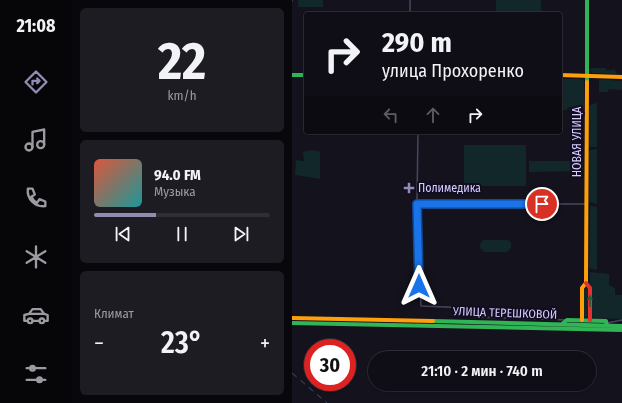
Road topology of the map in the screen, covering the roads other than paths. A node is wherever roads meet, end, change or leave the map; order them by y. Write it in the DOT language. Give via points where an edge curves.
graph roads {
  1 [pos="410,0"];
  2 [pos="587,0"];
  3 [pos="410,12"];
  4 [pos="292,75"];
  5 [pos="304,75"];
  6 [pos="562,75"];
  7 [pos="587,75"];
  8 [pos="622,77"];
  9 [pos="418,134"];
  10 [pos="417,204"];
  11 [pos="586,204"];
  12 [pos="586,283"];
  13 [pos="496,317"];
  14 [pos="292,318"];
  15 [pos="567,320"];
  16 [pos="582,320"];
  17 [pos="590,320"];
  18 [pos="622,320"];
  19 [pos="339,321"];
  20 [pos="394,322"];
  21 [pos="292,323"];
  22 [pos="496,323"];
  23 [pos="562,324"];
  24 [pos="523,325"];
  25 [pos="607,326"];
  26 [pos="622,326"];
  27 [pos="622,330"];
  1 -- 3 [label="street"];
  2 -- 7 [label="main road, НОВАЯ УЛИЦА"];
  4 -- 5 [label="main road"];
  6 -- 7 [label="main road"];
  7 -- 8 [label="main road"];
  7 -- 11 [label="main road, НОВАЯ УЛИЦА"];
  9 -- 10 [label="street"];
  10 -- 11 [label="street"];
  10 -- 13 [label="street" via="420,305 470,308 474,316"];
  11 -- 12 [label="main road, НОВАЯ УЛИЦА"];
  12 -- 16 [label="main road, НОВАЯ УЛИЦА" via="582,288"];
  17 -- 12 [label="main road, НОВАЯ УЛИЦА, one-way" via="590,288"];
  13 -- 15 [label="street"];
  13 -- 22 [label="street"];
  14 -- 19 [label="main road, УЛИЦА ТЕРЕШКОВОЙ"];
  15 -- 16 [label="main road"];
  15 -- 23 [label="main road"];
  16 -- 17 [label="main road"];
  17 -- 25 [label="main road"];
  18 -- 25 [label="street"];
  19 -- 20 [label="main road, УЛИЦА ТЕРЕШКОВОЙ"];
  19 -- 21 [label="main road, УЛИЦА ТЕРЕШКОВОЙ"];
  20 -- 22 [label="main road, УЛИЦА ТЕРЕШКОВОЙ"];
  20 -- 24 [label="main road, УЛИЦА ТЕРЕШКОВОЙ"];
  22 -- 24 [label="main road, УЛИЦА ТЕРЕШКОВОЙ"];
  23 -- 24 [label="main road, УЛИЦА ТЕРЕШКОВОЙ"];
  23 -- 25 [label="main road, УЛИЦА ТЕРЕШКОВОЙ"];
  24 -- 25 [label="main road, УЛИЦА ТЕРЕШКОВОЙ"];
  25 -- 26 [label="main road, УЛИЦА ТЕРЕШКОВОЙ"];
  25 -- 27 [label="main road, УЛИЦА ТЕРЕШКОВОЙ"];
}
